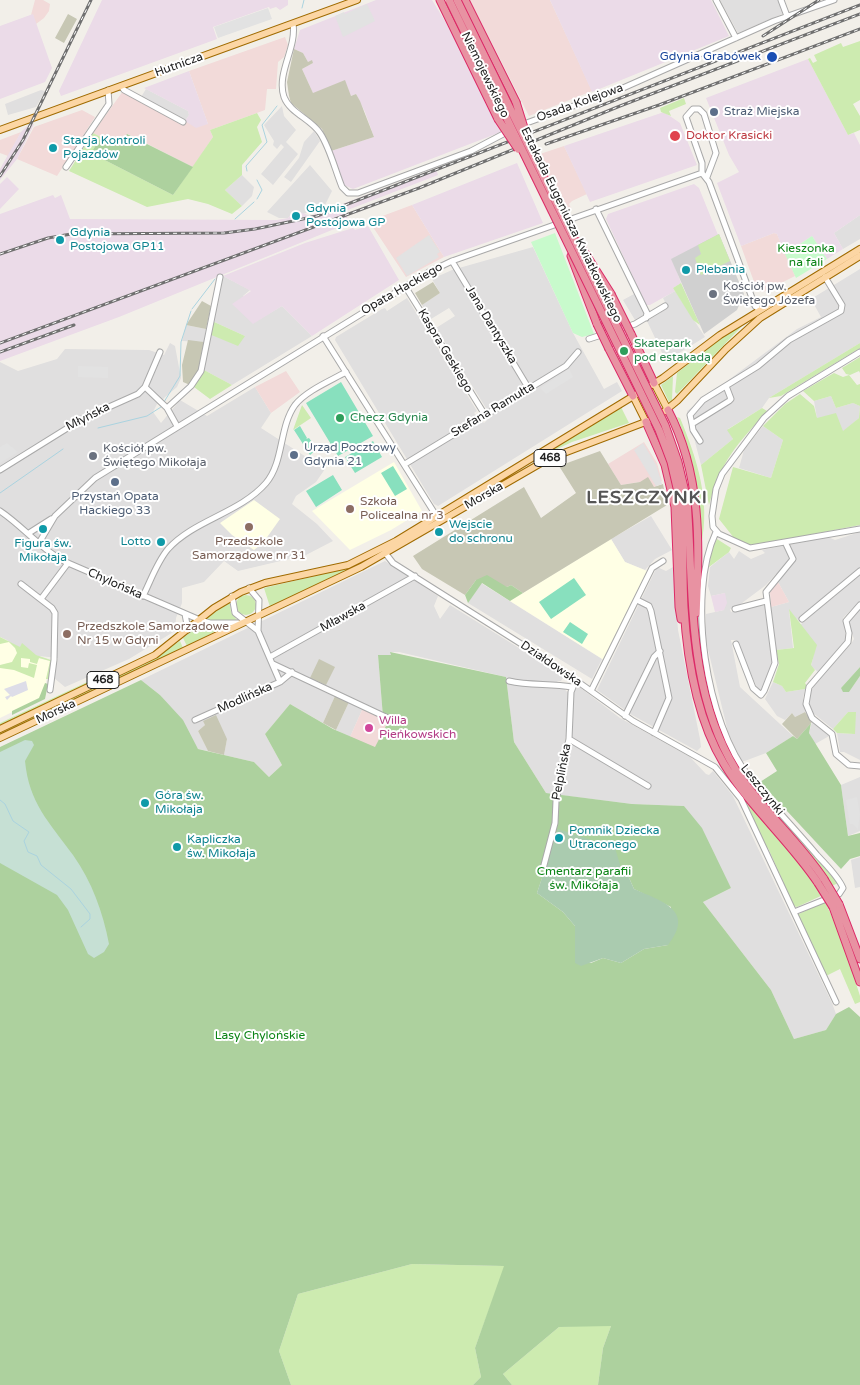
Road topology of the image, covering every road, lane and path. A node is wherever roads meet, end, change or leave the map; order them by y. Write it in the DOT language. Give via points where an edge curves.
graph roads {
  1 [pos="357,0"];
  2 [pos="440,0"];
  3 [pos="448,0"];
  4 [pos="457,0"];
  5 [pos="466,0"];
  6 [pos="716,0"];
  7 [pos="781,0"];
  8 [pos="834,0"];
  9 [pos="787,16"];
  10 [pos="293,24"];
  11 [pos="736,38"];
  12 [pos="121,86"];
  13 [pos="108,90"];
  14 [pos="182,122"];
  15 [pos="516,128"];
  16 [pos="0,130"];
  17 [pos="536,162"];
  18 [pos="66,167"];
  19 [pos="532,170"];
  20 [pos="702,173"];
  21 [pos="707,177"];
  22 [pos="596,209"];
  23 [pos="563,225"];
  24 [pos="860,248"];
  25 [pos="860,256"];
  26 [pos="452,261"];
  27 [pos="220,277"];
  28 [pos="826,277"];
  29 [pos="405,286"];
  30 [pos="664,306"];
  31 [pos="760,310"];
  32 [pos="646,318"];
  33 [pos="760,318"];
  34 [pos="324,336"];
  35 [pos="589,339"];
  36 [pos="160,352"];
  37 [pos="578,352"];
  38 [pos="860,352"];
  39 [pos="346,372"];
  40 [pos="654,383"];
  41 [pos="726,386"];
  42 [pos="145,387"];
  43 [pos="530,389"];
  44 [pos="633,396"];
  45 [pos="167,408"];
  46 [pos="668,410"];
  47 [pos="485,415"];
  48 [pos="646,422"];
  49 [pos="692,424"];
  50 [pos="177,426"];
  51 [pos="700,441"];
  52 [pos="687,459"];
  53 [pos="405,464"];
  54 [pos="665,465"];
  55 [pos="0,470"];
  56 [pos="683,500"];
  57 [pos="0,511"];
  58 [pos="55,516"];
  59 [pos="437,517"];
  60 [pos="860,529"];
  61 [pos="716,532"];
  62 [pos="29,533"];
  63 [pos="39,542"];
  64 [pos="786,544"];
  65 [pos="386,554"];
  66 [pos="663,561"];
  67 [pos="68,563"];
  68 [pos="860,571"];
  69 [pos="415,576"];
  70 [pos="21,584"];
  71 [pos="249,588"];
  72 [pos="144,596"];
  73 [pos="232,596"];
  74 [pos="41,599"];
  75 [pos="637,600"];
  76 [pos="766,601"];
  77 [pos="860,605"];
  78 [pos="735,610"];
  79 [pos="185,614"];
  80 [pos="259,616"];
  81 [pos="802,619"];
  82 [pos="200,620"];
  83 [pos="245,622"];
  84 [pos="188,630"];
  85 [pos="694,630"];
  86 [pos="258,631"];
  87 [pos="736,644"];
  88 [pos="688,646"];
  89 [pos="660,651"];
  90 [pos="270,657"];
  91 [pos="273,664"];
  92 [pos="292,672"];
  93 [pos="576,680"];
  94 [pos="509,681"];
  95 [pos="280,682"];
  96 [pos="572,688"];
  97 [pos="50,690"];
  98 [pos="591,691"];
  99 [pos="625,716"];
  100 [pos="390,719"];
  101 [pos="195,720"];
  102 [pos="0,729"];
  103 [pos="654,733"];
  104 [pos="0,738"];
  105 [pos="569,739"];
  106 [pos="860,766"];
  107 [pos="718,770"];
  108 [pos="648,786"];
  109 [pos="544,865"];
  110 [pos="821,881"];
  111 [pos="794,912"];
  112 [pos="860,959"];
  113 [pos="860,982"];
  114 [pos="836,1002"];
  1 -- 10 [label="main road, Hutnicza"];
  2 -- 19 [label="highway, bridge" via="498,119"];
  3 -- 15 [label="street, Niemojewskiego" via="506,122"];
  3 -- 19 [label="highway, Estakada Eugeniusza Kwiatkowskiego, bridge"];
  4 -- 15 [label="street, Niemojewskiego" via="504,98 517,117"];
  4 -- 17 [label="highway, Estakada Eugeniusza Kwiatkowskiego, bridge"];
  5 -- 17 [label="highway, bridge" via="516,102"];
  6 -- 11 [label="street"];
  7 -- 9 [label="street"];
  8 -- 9 [label="street, Osada Kolejowa"];
  9 -- 11 [label="street, Osada Kolejowa"];
  10 -- 12 [label="main road, Hutnicza"];
  10 -- 15 [label="street, Osada Kolejowa" via="284,96 321,134 342,187 348,193 358,193 471,151"];
  11 -- 15 [label="street, Osada Kolejowa" via="623,88"];
  12 -- 13 [label="main road, Hutnicza"];
  12 -- 14 [label="street"];
  13 -- 16 [label="main road, Hutnicza"];
  13 -- 18 [label="street" via="109,104"];
  17 -- 23 [label="highway, Estakada Eugeniusza Kwiatkowskiego, bridge"];
  19 -- 23 [label="highway, Estakada Eugeniusza Kwiatkowskiego, bridge"];
  20 -- 21 [label="street"];
  20 -- 21 [label="street" via="702,163 686,117 693,109 704,114 716,154"];
  20 -- 22 [label="street, Opata Hackiego"];
  21 -- 31 [label="street"];
  22 -- 26 [label="street, Opata Hackiego"];
  22 -- 32 [label="street"];
  23 -- 40 [label="highway, bridge" via="611,294"];
  23 -- 44 [label="highway, bridge" via="588,304"];
  23 -- 56 [label="highway, Estakada Eugeniusza Kwiatkowskiego, bridge" via="659,430"];
  24 -- 31 [label="main road, Morska / 468"];
  25 -- 28 [label="main road, Morska / 468"];
  26 -- 29 [label="street, Opata Hackiego"];
  26 -- 43 [label="street, Jana Dantyszka"];
  27 -- 45 [label="street" via="201,370 191,386"];
  28 -- 33 [label="main road, Morska / 468"];
  28 -- 41 [label="street" via="842,305 840,311 795,336 758,366"];
  29 -- 34 [label="street, Opata Hackiego"];
  29 -- 47 [label="street, Kaspra Geskiego"];
  30 -- 32 [label="street"];
  31 -- 33 [label="street"];
  31 -- 40 [label="main road, Morska / 468" via="712,340"];
  32 -- 35 [label="street"];
  33 -- 46 [label="main road, Morska / 468"];
  34 -- 39 [label="street"];
  34 -- 50 [label="street, Opata Hackiego"];
  36 -- 42 [label="street"];
  37 -- 43 [label="street, Stefana Ramułta" via="566,366"];
  38 -- 61 [label="street" via="788,396 764,418 722,474 712,516"];
  39 -- 53 [label="street"];
  39 -- 72 [label="street" via="297,403 266,483 172,545 161,558"];
  40 -- 44 [label="main road, Morska / 468"];
  40 -- 46 [label="main road"];
  41 -- 49 [label="street" via="694,409 690,415"];
  41 -- 49 [label="street" via="731,399 727,404"];
  42 -- 45 [label="street"];
  42 -- 55 [label="street, Młyńska" via="138,394 70,426"];
  43 -- 47 [label="street, Stefana Ramułta"];
  44 -- 48 [label="main road"];
  44 -- 59 [label="main road, Morska / 468"];
  45 -- 50 [label="street"];
  46 -- 48 [label="main road, Morska / 468"];
  46 -- 52 [label="highway"];
  47 -- 53 [label="street, Stefana Ramułta"];
  48 -- 54 [label="highway"];
  48 -- 65 [label="main road, Morska / 468" via="548,459"];
  49 -- 51 [label="street"];
  50 -- 58 [label="street, Opata Hackiego" via="92,480"];
  52 -- 54 [label="highway"];
  52 -- 85 [label="highway" via="695,494 698,532"];
  53 -- 59 [label="street"];
  54 -- 88 [label="highway" via="675,507 679,607"];
  56 -- 85 [label="highway, Estakada Eugeniusza Kwiatkowskiego"];
  56 -- 88 [label="highway, Estakada Eugeniusza Kwiatkowskiego" via="684,608"];
  57 -- 62 [label="street, Chylońska"];
  58 -- 62 [label="street"];
  58 -- 63 [label="street"];
  59 -- 71 [label="main road, Morska / 468" via="348,565"];
  60 -- 64 [label="street"];
  61 -- 64 [label="street" via="750,548"];
  61 -- 111 [label="street, Leszczynki" via="707,554 702,634 711,690 725,736 750,777 843,888 839,894"];
  62 -- 63 [label="street, Chylońska"];
  63 -- 67 [label="street, Chylońska"];
  64 -- 76 [label="street" via="793,559 767,589"];
  65 -- 69 [label="street, Działdowska"];
  65 -- 80 [label="main road, Morska / 468"];
  66 -- 75 [label="street" via="652,568"];
  67 -- 72 [label="street, Chylońska"];
  67 -- 74 [label="street"];
  68 -- 81 [label="street"];
  69 -- 90 [label="street, Mławska"];
  69 -- 93 [label="street, Działdowska"];
  70 -- 74 [label="street"];
  71 -- 73 [label="main road, Morska / 468"];
  71 -- 80 [label="street" via="259,600"];
  72 -- 79 [label="street, Chylońska"];
  73 -- 82 [label="main road, Morska / 468"];
  73 -- 83 [label="street" via="234,610"];
  74 -- 97 [label="street" via="55,613"];
  75 -- 89 [label="street" via="652,611"];
  75 -- 98 [label="street"];
  76 -- 78 [label="street"];
  76 -- 87 [label="street" via="775,663 761,695 753,688"];
  77 -- 106 [label="street" via="846,621 849,636 846,646 812,683 805,700 810,714 832,734 836,754 848,765"];
  79 -- 82 [label="street, Chylońska"];
  79 -- 84 [label="street"];
  80 -- 83 [label="main road, Morska / 468"];
  80 -- 86 [label="street"];
  82 -- 83 [label="street, Chylońska" via="210,623"];
  82 -- 84 [label="main road, Morska / 468"];
  83 -- 86 [label="street"];
  83 -- 104 [label="main road, Morska / 468"];
  84 -- 102 [label="main road, Morska / 468" via="146,660"];
  85 -- 110 [label="highway, Estakada Eugeniusza Kwiatkowskiego" via="702,683 726,752"];
  86 -- 90 [label="street"];
  88 -- 110 [label="highway, Estakada Eugeniusza Kwiatkowskiego" via="700,704 722,761 740,787"];
  89 -- 99 [label="street"];
  89 -- 103 [label="street" via="670,698"];
  90 -- 91 [label="street"];
  91 -- 92 [label="street"];
  91 -- 95 [label="street"];
  92 -- 95 [label="street, Modlińska"];
  92 -- 100 [label="street"];
  93 -- 96 [label="street, Pelplińska"];
  93 -- 98 [label="street, Działdowska"];
  94 -- 96 [label="street"];
  95 -- 101 [label="street, Modlińska"];
  96 -- 105 [label="street, Pelplińska"];
  98 -- 99 [label="street, Działdowska"];
  99 -- 103 [label="street, Działdowska"];
  103 -- 107 [label="street, Działdowska"];
  105 -- 108 [label="street"];
  105 -- 109 [label="street, Pelplińska" via="556,801 555,823"];
  107 -- 111 [label="street, Leszczynki" via="740,799"];
  110 -- 112 [label="highway, Estakada Eugeniusza Kwiatkowskiego, bridge" via="841,909"];
  110 -- 113 [label="highway, Estakada Eugeniusza Kwiatkowskiego, bridge" via="842,927"];
  111 -- 114 [label="street, Leszczynki"];
}
